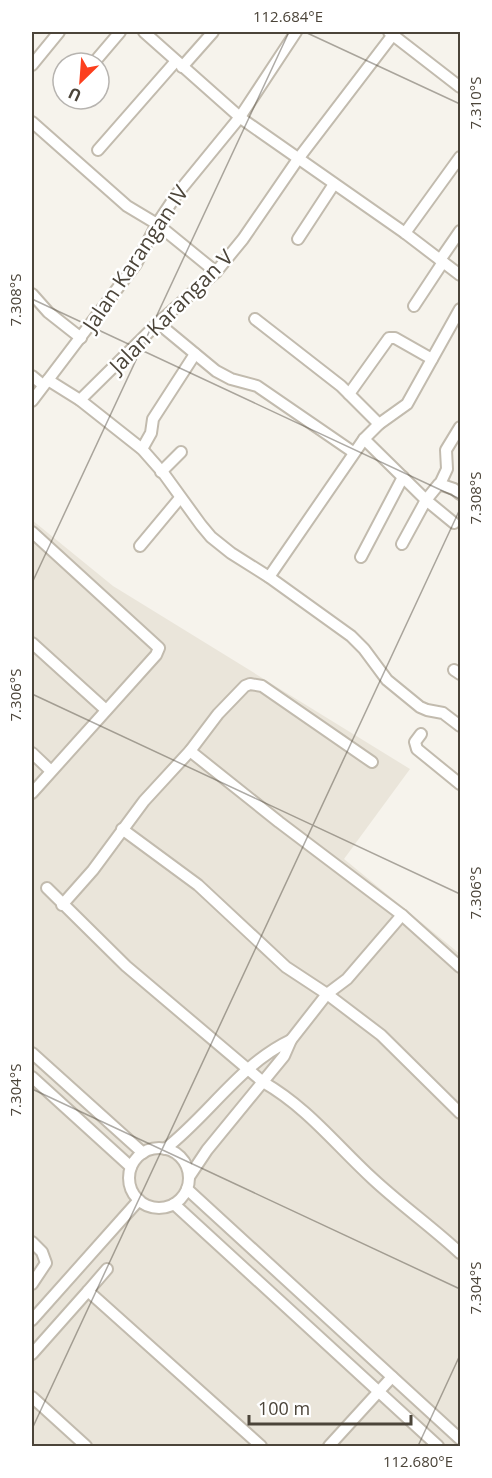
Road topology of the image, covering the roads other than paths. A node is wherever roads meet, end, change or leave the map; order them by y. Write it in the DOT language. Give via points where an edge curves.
graph roads {
  1 [pos="59,32"];
  2 [pos="120,32"];
  3 [pos="144,32"];
  4 [pos="213,32"];
  5 [pos="296,32"];
  6 [pos="392,33"];
  7 [pos="104,51"];
  8 [pos="179,64"];
  9 [pos="32,65"];
  10 [pos="460,87"];
  11 [pos="240,117"];
  12 [pos="32,122"];
  13 [pos="98,150"];
  14 [pos="460,157"];
  15 [pos="298,159"];
  16 [pos="334,184"];
  17 [pos="157,224"];
  18 [pos="460,231"];
  19 [pos="405,233"];
  20 [pos="298,239"];
  21 [pos="442,261"];
  22 [pos="216,272"];
  23 [pos="460,274"];
  24 [pos="32,294"];
  25 [pos="414,306"];
  26 [pos="460,309"];
  27 [pos="255,319"];
  28 [pos="158,323"];
  29 [pos="81,338"];
  30 [pos="195,354"];
  31 [pos="432,359"];
  32 [pos="32,376"];
  33 [pos="45,383"];
  34 [pos="349,394"];
  35 [pos="80,400"];
  36 [pos="32,401"];
  37 [pos="380,424"];
  38 [pos="460,427"];
  39 [pos="364,439"];
  40 [pos="142,449"];
  41 [pos="181,452"];
  42 [pos="353,452"];
  43 [pos="161,472"];
  44 [pos="403,477"];
  45 [pos="440,484"];
  46 [pos="460,494"];
  47 [pos="180,498"];
  48 [pos="426,500"];
  49 [pos="454,523"];
  50 [pos="32,532"];
  51 [pos="402,544"];
  52 [pos="140,546"];
  53 [pos="361,557"];
  54 [pos="269,577"];
  55 [pos="32,643"];
  56 [pos="105,710"];
  57 [pos="460,726"];
  58 [pos="421,734"];
  59 [pos="190,751"];
  60 [pos="32,753"];
  61 [pos="372,762"];
  62 [pos="51,771"];
  63 [pos="457,782"];
  64 [pos="32,792"];
  65 [pos="122,829"];
  66 [pos="47,888"];
  67 [pos="62,904"];
  68 [pos="402,915"];
  69 [pos="460,967"];
  70 [pos="327,994"];
  71 [pos="291,1040"];
  72 [pos="32,1053"];
  73 [pos="248,1068"];
  74 [pos="32,1077"];
  75 [pos="263,1082"];
  76 [pos="460,1113"];
  77 [pos="165,1149"];
  78 [pos="143,1153"];
  79 [pos="131,1167"];
  80 [pos="189,1177"];
  81 [pos="187,1190"];
  82 [pos="139,1200"];
  83 [pos="174,1204"];
  84 [pos="32,1242"];
  85 [pos="459,1249"];
  86 [pos="107,1269"];
  87 [pos="32,1284"];
  88 [pos="88,1291"];
  89 [pos="32,1320"];
  90 [pos="32,1354"];
  91 [pos="392,1377"];
  92 [pos="378,1392"];
  93 [pos="32,1397"];
  94 [pos="460,1439"];
  95 [pos="86,1446"];
  96 [pos="261,1446"];
  97 [pos="329,1446"];
  98 [pos="438,1446"];
  1 -- 9 [label="street"];
  2 -- 7 [label="street"];
  3 -- 8 [label="street"];
  4 -- 8 [label="street"];
  5 -- 11 [label="street, Jalan Karangan IV"];
  6 -- 10 [label="street"];
  6 -- 15 [label="street, Jalan Karangan V"];
  8 -- 11 [label="street"];
  8 -- 13 [label="street"];
  11 -- 15 [label="street"];
  11 -- 17 [label="street, Jalan Karangan IV"];
  12 -- 17 [label="street" via="127,206"];
  14 -- 19 [label="street"];
  15 -- 16 [label="street"];
  15 -- 22 [label="street, Jalan Karangan V"];
  16 -- 19 [label="street"];
  16 -- 20 [label="street"];
  17 -- 22 [label="street"];
  17 -- 29 [label="street, Jalan Karangan IV" via="136,264"];
  18 -- 21 [label="street"];
  19 -- 21 [label="street"];
  21 -- 23 [label="street"];
  21 -- 25 [label="street"];
  22 -- 28 [label="street, Jalan Karangan V"];
  24 -- 29 [label="street"];
  26 -- 31 [label="street"];
  27 -- 34 [label="street"];
  28 -- 30 [label="street"];
  28 -- 35 [label="street, Jalan Karangan V"];
  29 -- 33 [label="street, Jalan Karangan IV"];
  30 -- 40 [label="street" via="153,418 151,434"];
  30 -- 42 [label="street" via="231,379 257,386"];
  31 -- 34 [label="street" via="396,338 388,338"];
  31 -- 37 [label="street" via="407,404"];
  32 -- 33 [label="street"];
  33 -- 35 [label="street"];
  33 -- 36 [label="street, Jalan Karangan IV"];
  34 -- 37 [label="street"];
  35 -- 40 [label="street"];
  37 -- 39 [label="street"];
  38 -- 45 [label="street" via="446,450 447,469"];
  39 -- 42 [label="street"];
  39 -- 44 [label="street"];
  40 -- 43 [label="street"];
  41 -- 43 [label="street"];
  42 -- 54 [label="street"];
  43 -- 47 [label="street"];
  44 -- 48 [label="street"];
  44 -- 53 [label="street"];
  45 -- 46 [label="street"];
  45 -- 48 [label="street"];
  47 -- 52 [label="street"];
  47 -- 54 [label="street" via="212,537"];
  48 -- 49 [label="street"];
  48 -- 51 [label="street"];
  50 -- 56 [label="street" via="159,648"];
  54 -- 57 [label="street" via="357,642 387,680 420,707 443,713"];
  55 -- 56 [label="street"];
  56 -- 62 [label="street"];
  58 -- 63 [label="street" via="415,742 417,749"];
  59 -- 61 [label="street" via="239,689 250,684 262,686"];
  59 -- 65 [label="street"];
  59 -- 68 [label="street"];
  60 -- 62 [label="street"];
  62 -- 64 [label="street"];
  65 -- 67 [label="street"];
  65 -- 70 [label="street" via="198,885 286,967"];
  66 -- 67 [label="street"];
  67 -- 73 [label="street" via="126,966"];
  68 -- 69 [label="street"];
  68 -- 70 [label="street" via="347,979"];
  70 -- 71 [label="street"];
  70 -- 76 [label="street" via="381,1035"];
  71 -- 73 [label="street"];
  71 -- 75 [label="street" via="284,1056"];
  72 -- 78 [label="street"];
  73 -- 75 [label="street"];
  73 -- 77 [label="street"];
  74 -- 79 [label="street"];
  75 -- 80 [label="street"];
  75 -- 85 [label="street" via="316,1120 374,1180"];
  77 -- 78 [label="street"];
  77 -- 80 [label="street" via="177,1154"];
  78 -- 79 [label="street"];
  79 -- 82 [label="street" via="130,1184"];
  80 -- 81 [label="street"];
  81 -- 83 [label="street"];
  81 -- 91 [label="street"];
  82 -- 83 [label="street" via="163,1208"];
  82 -- 89 [label="street"];
  83 -- 92 [label="street"];
  84 -- 87 [label="street" via="46,1263"];
  86 -- 88 [label="street"];
  88 -- 90 [label="street"];
  88 -- 96 [label="street"];
  91 -- 92 [label="street"];
  91 -- 94 [label="street"];
  92 -- 97 [label="street"];
  92 -- 98 [label="street"];
  93 -- 95 [label="street"];
}
